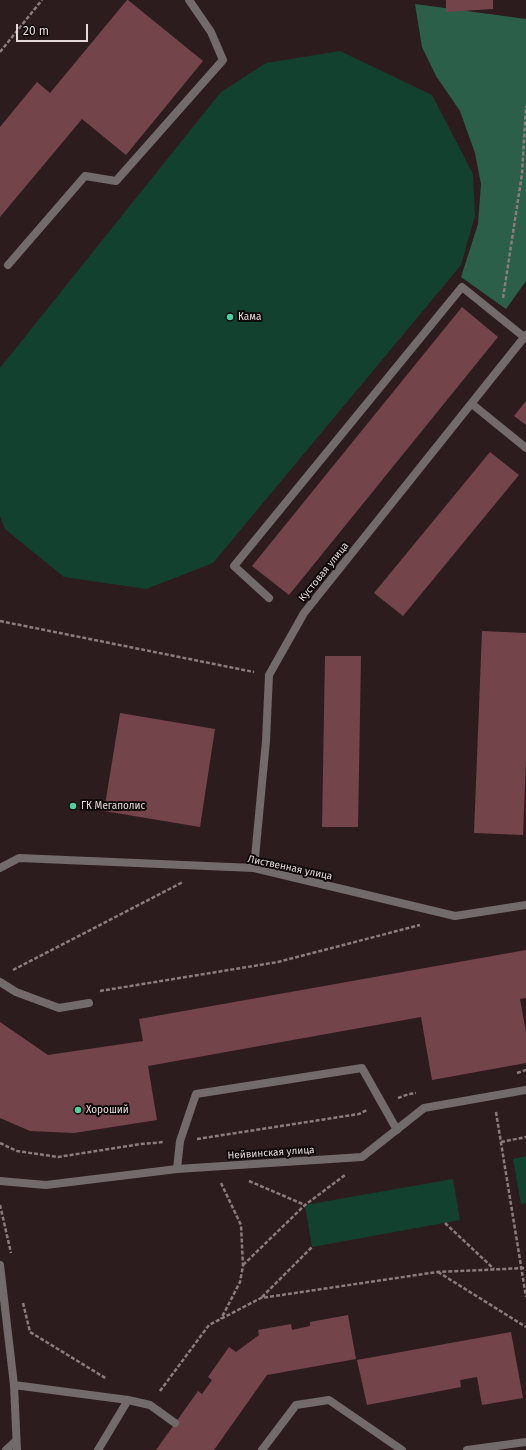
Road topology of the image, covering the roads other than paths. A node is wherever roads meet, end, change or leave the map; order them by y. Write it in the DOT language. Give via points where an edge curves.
graph roads {
  1 [pos="189,0"];
  2 [pos="8,265"];
  3 [pos="525,336"];
  4 [pos="472,404"];
  5 [pos="526,448"];
  6 [pos="269,598"];
  7 [pos="0,868"];
  8 [pos="254,868"];
  9 [pos="526,905"];
  10 [pos="0,982"];
  11 [pos="89,1003"];
  12 [pos="526,1090"];
  13 [pos="397,1130"];
  14 [pos="177,1169"];
  15 [pos="0,1181"];
  16 [pos="0,1265"];
  17 [pos="14,1385"];
  18 [pos="128,1400"];
  19 [pos="175,1423"];
  20 [pos="16,1440"];
  21 [pos="526,1442"];
  22 [pos="6,1450"];
  23 [pos="17,1450"];
  24 [pos="98,1450"];
  25 [pos="262,1450"];
  26 [pos="402,1450"];
  27 [pos="467,1450"];
  1 -- 2 [label="street" via="211,32 222,60 116,181 85,176"];
  3 -- 4 [label="street, Кустовая улица"];
  3 -- 6 [label="street" via="462,286 234,566"];
  4 -- 5 [label="street"];
  4 -- 8 [label="street, Кустовая улица" via="304,613 269,675 266,741"];
  7 -- 8 [label="street, Лиственная улица" via="19,858"];
  8 -- 9 [label="street, Лиственная улица" via="455,916"];
  10 -- 11 [label="street" via="16,992 59,1008"];
  12 -- 13 [label="street, Нейвинская улица" via="424,1108"];
  13 -- 14 [label="street, Нейвинская улица" via="362,1157"];
  13 -- 14 [label="street" via="362,1068 196,1094 180,1141"];
  14 -- 15 [label="street, Нейвинская улица" via="46,1185"];
  16 -- 17 [label="street"];
  17 -- 18 [label="street"];
  17 -- 20 [label="street"];
  18 -- 19 [label="street" via="150,1405"];
  18 -- 24 [label="street"];
  20 -- 22 [label="street"];
  20 -- 23 [label="street"];
  21 -- 27 [label="street"];
  25 -- 26 [label="street" via="296,1405 329,1400"];
}
